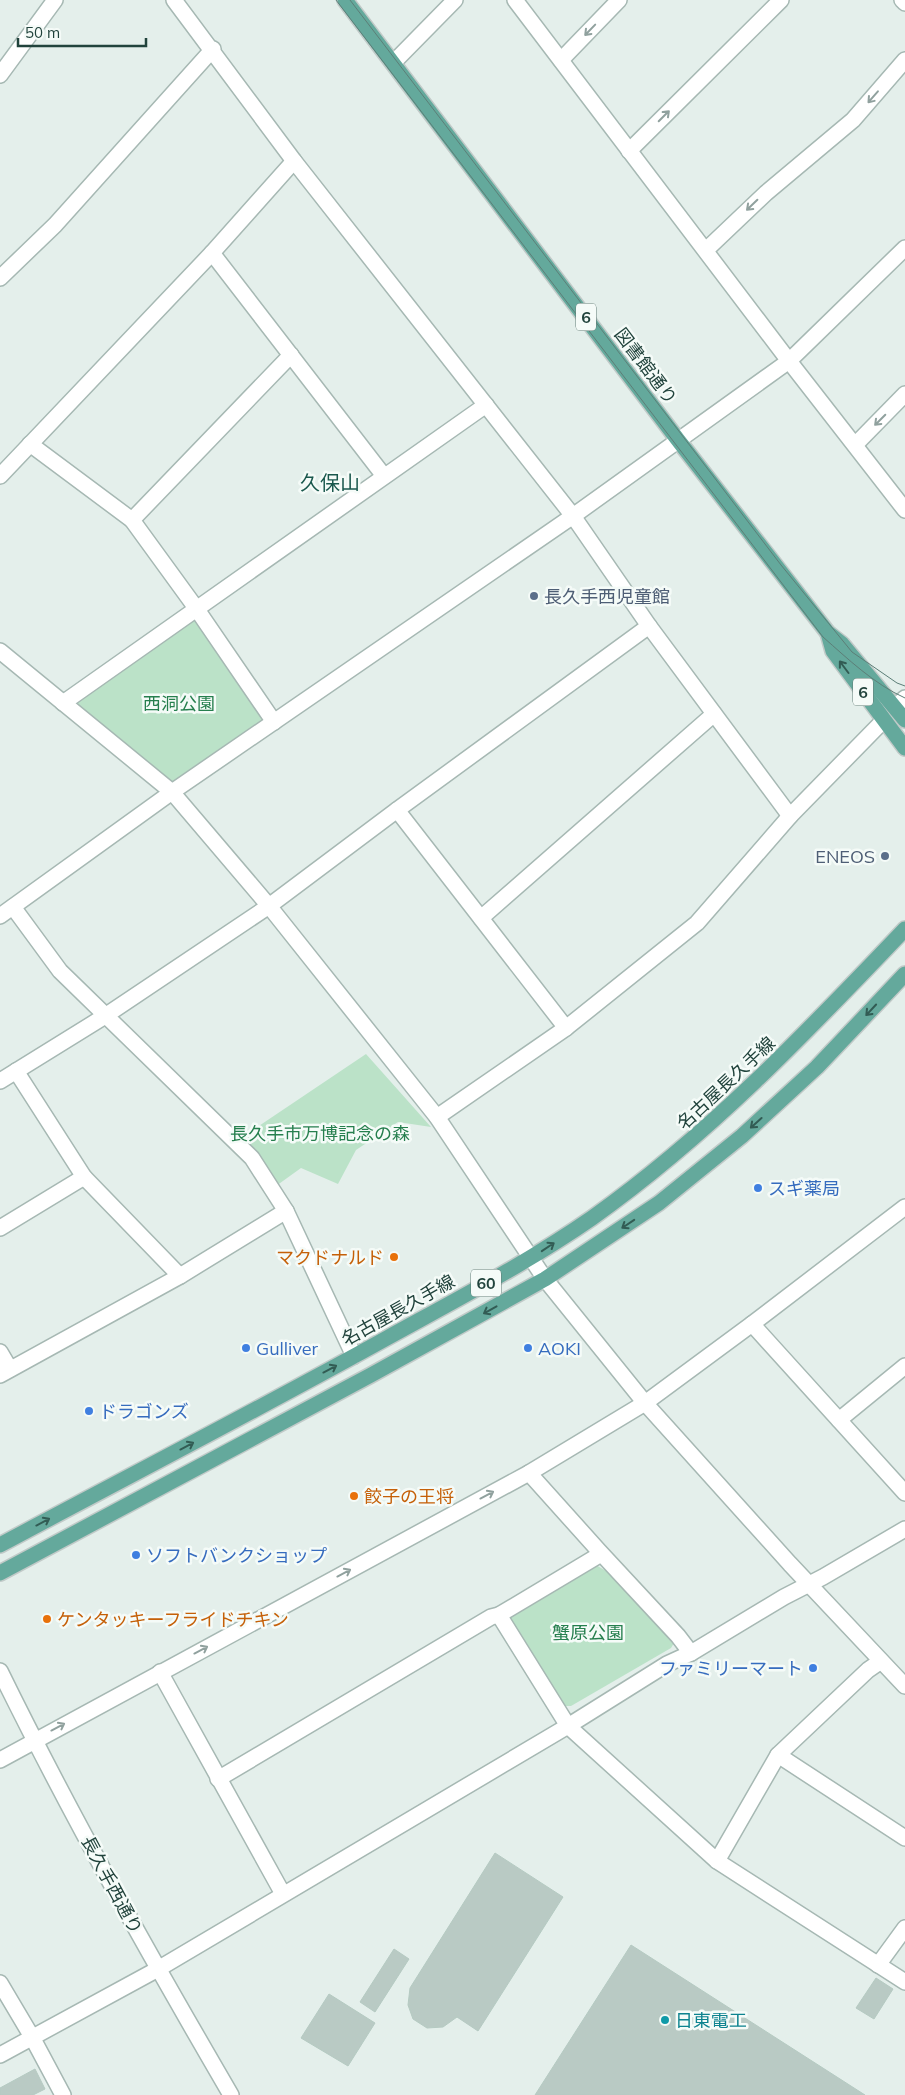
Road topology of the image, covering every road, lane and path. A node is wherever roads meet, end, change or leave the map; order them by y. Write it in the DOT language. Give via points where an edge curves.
graph roads {
  1 [pos="55,0"];
  2 [pos="174,0"];
  3 [pos="345,0"];
  4 [pos="455,0"];
  5 [pos="515,0"];
  6 [pos="619,0"];
  7 [pos="781,0"];
  8 [pos="902,0"];
  9 [pos="905,3"];
  10 [pos="212,49"];
  11 [pos="561,60"];
  12 [pos="905,60"];
  13 [pos="394,62"];
  14 [pos="0,74"];
  15 [pos="630,151"];
  16 [pos="294,161"];
  17 [pos="905,248"];
  18 [pos="706,250"];
  19 [pos="212,253"];
  20 [pos="0,278"];
  21 [pos="291,355"];
  22 [pos="790,362"];
  23 [pos="905,394"];
  24 [pos="486,405"];
  25 [pos="678,440"];
  26 [pos="30,444"];
  27 [pos="854,445"];
  28 [pos="0,476"];
  29 [pos="384,476"];
  30 [pos="905,510"];
  31 [pos="572,516"];
  32 [pos="132,520"];
  33 [pos="196,608"];
  34 [pos="649,626"];
  35 [pos="828,633"];
  36 [pos="0,651"];
  37 [pos="63,703"];
  38 [pos="900,703"];
  39 [pos="714,714"];
  40 [pos="884,720"];
  41 [pos="905,720"];
  42 [pos="274,722"];
  43 [pos="905,748"];
  44 [pos="172,792"];
  45 [pos="397,810"];
  46 [pos="790,816"];
  47 [pos="269,906"];
  48 [pos="6,912"];
  49 [pos="481,918"];
  50 [pos="905,929"];
  51 [pos="905,974"];
  52 [pos="105,1016"];
  53 [pos="566,1028"];
  54 [pos="16,1071"];
  55 [pos="0,1081"];
  56 [pos="437,1118"];
  57 [pos="84,1177"];
  58 [pos="905,1207"];
  59 [pos="286,1211"];
  60 [pos="0,1228"];
  61 [pos="531,1258"];
  62 [pos="180,1276"];
  63 [pos="545,1279"];
  64 [pos="752,1324"];
  65 [pos="0,1352"];
  66 [pos="354,1356"];
  67 [pos="905,1366"];
  68 [pos="5,1372"];
  69 [pos="645,1403"];
  70 [pos="839,1420"];
  71 [pos="529,1473"];
  72 [pos="905,1493"];
  73 [pos="905,1530"];
  74 [pos="0,1545"];
  75 [pos="602,1554"];
  76 [pos="0,1573"];
  77 [pos="808,1584"];
  78 [pos="499,1615"];
  79 [pos="691,1653"];
  80 [pos="881,1662"];
  81 [pos="0,1671"];
  82 [pos="160,1672"];
  83 [pos="905,1686"];
  84 [pos="568,1726"];
  85 [pos="34,1740"];
  86 [pos="778,1754"];
  87 [pos="0,1760"];
  88 [pos="218,1779"];
  89 [pos="905,1838"];
  90 [pos="718,1861"];
  91 [pos="283,1894"];
  92 [pos="905,1928"];
  93 [pos="878,1965"];
  94 [pos="158,1970"];
  95 [pos="905,1982"];
  96 [pos="0,1983"];
  97 [pos="32,2037"];
  98 [pos="0,2055"];
  99 [pos="63,2095"];
  100 [pos="231,2095"];
  1 -- 14 [label="street"];
  2 -- 10 [label="street"];
  3 -- 13 [label="main road, 図書館通り / 6"];
  4 -- 13 [label="street"];
  5 -- 11 [label="street"];
  6 -- 11 [label="street, one-way"];
  15 -- 7 [label="street, one-way"];
  8 -- 9 [label="street"];
  10 -- 16 [label="street"];
  10 -- 20 [label="street" via="56,225"];
  11 -- 15 [label="street"];
  12 -- 18 [label="street, one-way" via="853,120 766,193"];
  13 -- 25 [label="main road, 図書館通り / 6"];
  15 -- 18 [label="street"];
  16 -- 19 [label="street"];
  16 -- 24 [label="street"];
  17 -- 22 [label="street"];
  18 -- 22 [label="street"];
  19 -- 21 [label="street"];
  19 -- 26 [label="street"];
  21 -- 29 [label="street"];
  21 -- 32 [label="street"];
  22 -- 25 [label="street"];
  22 -- 27 [label="street"];
  23 -- 27 [label="street, one-way"];
  24 -- 29 [label="street"];
  24 -- 31 [label="street"];
  25 -- 31 [label="street"];
  25 -- 35 [label="main road, 図書館通り / 6"];
  26 -- 28 [label="street"];
  26 -- 32 [label="street"];
  27 -- 30 [label="street"];
  29 -- 33 [label="street"];
  31 -- 34 [label="street"];
  31 -- 42 [label="street"];
  32 -- 33 [label="street"];
  33 -- 37 [label="street"];
  33 -- 42 [label="street"];
  34 -- 39 [label="street"];
  34 -- 45 [label="street"];
  35 -- 38 [label="main road, 図書館通り / 6"];
  40 -- 35 [label="main road, 図書館通り / 6, one-way" via="833,651"];
  36 -- 37 [label="street"];
  37 -- 44 [label="street"];
  38 -- 41 [label="main road, 図書館通り / 6"];
  39 -- 46 [label="street"];
  39 -- 49 [label="street"];
  40 -- 43 [label="main road, 図書館通り / 6"];
  40 -- 46 [label="street"];
  42 -- 44 [label="street"];
  44 -- 47 [label="street"];
  44 -- 48 [label="street"];
  45 -- 47 [label="street"];
  45 -- 49 [label="street"];
  46 -- 53 [label="street" via="697,923"];
  47 -- 52 [label="street"];
  47 -- 56 [label="street"];
  48 -- 52 [label="street"];
  49 -- 53 [label="street"];
  61 -- 50 [label="main road, 名古屋長久手線 / 60, one-way" via="633,1187 720,1116 789,1050"];
  51 -- 63 [label="main road, 60, one-way" via="817,1067 742,1136 659,1203"];
  52 -- 54 [label="street"];
  52 -- 59 [label="street" via="252,1158"];
  53 -- 56 [label="street"];
  54 -- 55 [label="street"];
  54 -- 57 [label="street"];
  56 -- 61 [label="street"];
  57 -- 60 [label="street"];
  57 -- 62 [label="street"];
  58 -- 64 [label="street"];
  59 -- 62 [label="street"];
  59 -- 66 [label="street"];
  61 -- 63 [label="street"];
  61 -- 66 [label="main road, 名古屋長久手線 / 60"];
  62 -- 68 [label="street"];
  63 -- 69 [label="street"];
  63 -- 76 [label="main road, 60, one-way"];
  64 -- 69 [label="street"];
  64 -- 70 [label="street"];
  65 -- 68 [label="street"];
  74 -- 66 [label="main road, 名古屋長久手線 / 60, one-way"];
  67 -- 70 [label="street"];
  69 -- 71 [label="street"];
  69 -- 77 [label="street"];
  70 -- 72 [label="street"];
  71 -- 75 [label="street"];
  82 -- 71 [label="street, one-way"];
  73 -- 77 [label="street"];
  75 -- 78 [label="street"];
  75 -- 79 [label="street"];
  77 -- 79 [label="street"];
  77 -- 80 [label="street"];
  78 -- 84 [label="street"];
  78 -- 88 [label="street"];
  79 -- 84 [label="street" via="667,1664"];
  80 -- 83 [label="street"];
  80 -- 86 [label="street" via="868,1670"];
  81 -- 85 [label="street, 長久手西通り"];
  85 -- 82 [label="street, one-way"];
  82 -- 88 [label="street"];
  84 -- 90 [label="street"];
  84 -- 91 [label="street"];
  85 -- 87 [label="street"];
  85 -- 94 [label="street, 長久手西通り"];
  86 -- 89 [label="street"];
  86 -- 90 [label="street"];
  88 -- 91 [label="street"];
  90 -- 93 [label="street"];
  91 -- 94 [label="street"];
  92 -- 93 [label="street"];
  93 -- 95 [label="street"];
  94 -- 97 [label="street"];
  94 -- 100 [label="street, 長久手西通り"];
  96 -- 97 [label="street"];
  97 -- 98 [label="street"];
  97 -- 99 [label="street"];
}
